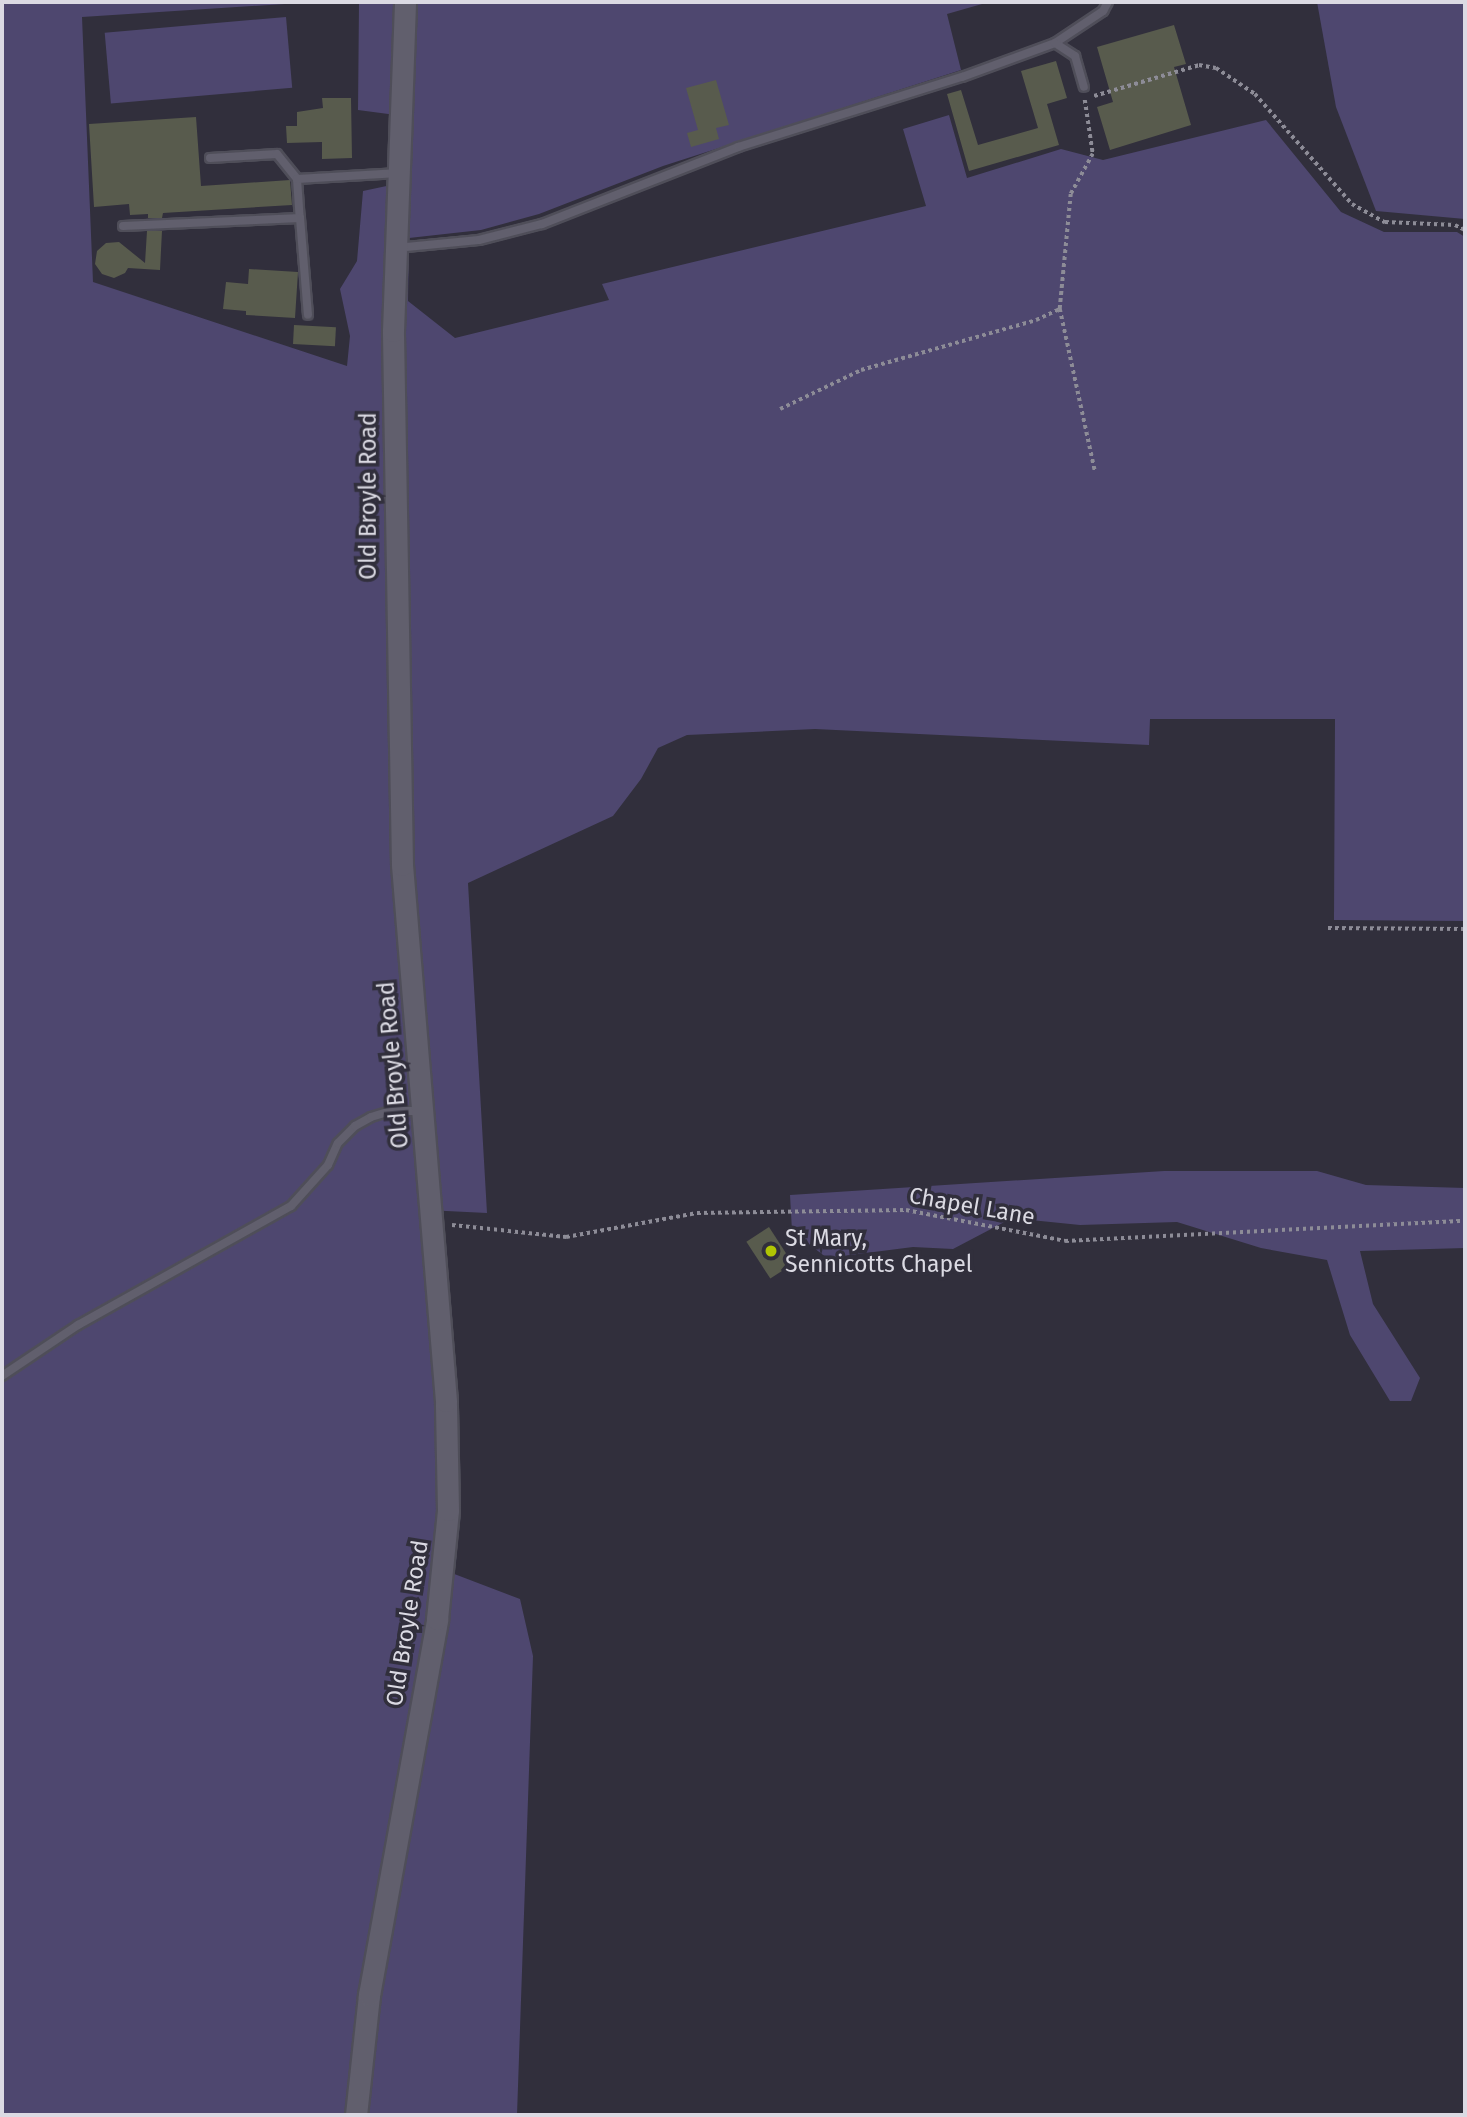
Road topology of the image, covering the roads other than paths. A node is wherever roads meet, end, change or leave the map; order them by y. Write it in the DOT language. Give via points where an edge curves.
graph roads {
  1 [pos="405,2"];
  2 [pos="1108,2"];
  3 [pos="1055,43"];
  4 [pos="1084,87"];
  5 [pos="209,158"];
  6 [pos="399,173"];
  7 [pos="297,179"];
  8 [pos="300,218"];
  9 [pos="123,226"];
  10 [pos="396,247"];
  11 [pos="308,314"];
  12 [pos="423,1111"];
  13 [pos="2,1376"];
  14 [pos="356,2115"];
  1 -- 6 [label="main road, Old Broyle Road"];
  2 -- 3 [label="lane" via="1103,11"];
  3 -- 4 [label="lane" via="1075,56"];
  3 -- 10 [label="lane" via="738,147 542,224 479,240"];
  5 -- 7 [label="lane" via="278,154"];
  6 -- 7 [label="lane"];
  6 -- 10 [label="main road, Old Broyle Road"];
  7 -- 8 [label="lane"];
  8 -- 9 [label="lane"];
  8 -- 11 [label="lane"];
  10 -- 12 [label="main road, Old Broyle Road" via="395,590 402,865"];
  12 -- 13 [label="lane" via="391,1111 355,1126 338,1143 322,1174 291,1206 78,1325"];
  12 -- 14 [label="main road, Old Broyle Road" via="449,1454 445,1567 369,1995"];
}
